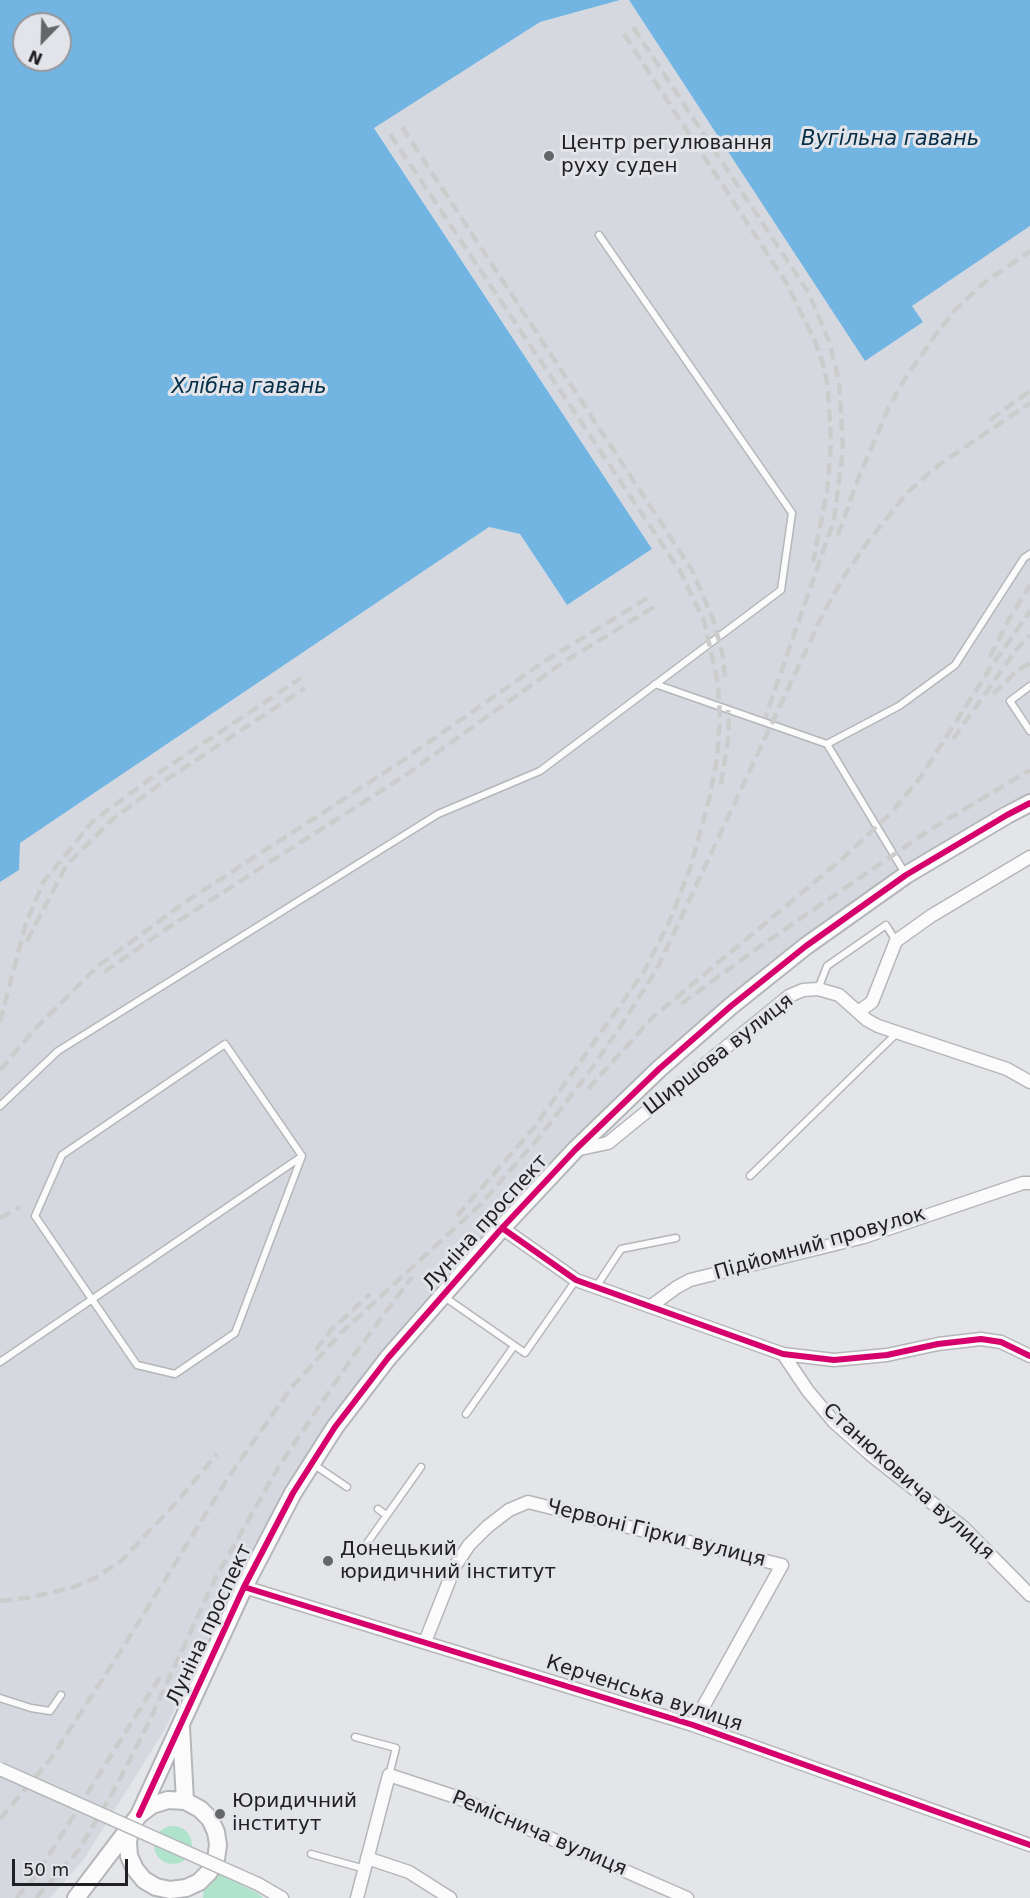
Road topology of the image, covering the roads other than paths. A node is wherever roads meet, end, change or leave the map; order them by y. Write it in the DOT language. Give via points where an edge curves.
graph roads {
  1 [pos="598,235"];
  2 [pos="1030,554"];
  3 [pos="655,684"];
  4 [pos="1030,686"];
  5 [pos="1030,731"];
  6 [pos="827,744"];
  7 [pos="1030,803"];
  8 [pos="1030,857"];
  9 [pos="906,875"];
  10 [pos="896,941"];
  11 [pos="818,989"];
  12 [pos="858,1012"];
  13 [pos="897,1032"];
  14 [pos="1030,1082"];
  15 [pos="0,1106"];
  16 [pos="575,1150"];
  17 [pos="302,1156"];
  18 [pos="750,1176"];
  19 [pos="1030,1183"];
  20 [pos="502,1228"];
  21 [pos="676,1238"];
  22 [pos="576,1280"];
  23 [pos="596,1287"];
  24 [pos="443,1295"];
  25 [pos="92,1299"];
  26 [pos="651,1306"];
  27 [pos="514,1346"];
  28 [pos="783,1354"];
  29 [pos="1030,1356"];
  30 [pos="0,1362"];
  31 [pos="466,1414"];
  32 [pos="312,1463"];
  33 [pos="421,1467"];
  34 [pos="347,1487"];
  35 [pos="378,1509"];
  36 [pos="386,1515"];
  37 [pos="365,1546"];
  38 [pos="244,1587"];
  39 [pos="1030,1594"];
  40 [pos="425,1642"];
  41 [pos="61,1695"];
  42 [pos="0,1698"];
  43 [pos="180,1724"];
  44 [pos="693,1725"];
  45 [pos="355,1737"];
  46 [pos="0,1769"];
  47 [pos="389,1775"];
  48 [pos="185,1801"];
  49 [pos="135,1822"];
  50 [pos="1030,1845"];
  51 [pos="311,1854"];
  52 [pos="366,1864"];
  53 [pos="258,1884"];
  54 [pos="199,1890"];
  55 [pos="169,1895"];
  56 [pos="76,1898"];
  57 [pos="274,1898"];
  58 [pos="282,1898"];
  59 [pos="357,1898"];
  60 [pos="450,1898"];
  61 [pos="687,1898"];
  1 -- 3 [label="lane" via="792,513 781,590"];
  2 -- 6 [label="lane" via="955,665 899,706"];
  3 -- 6 [label="lane"];
  3 -- 15 [label="lane" via="540,771 438,814 58,1051"];
  4 -- 5 [label="lane" via="1010,701"];
  6 -- 9 [label="lane"];
  7 -- 9 [label="street, Луніна проспект"];
  8 -- 10 [label="street"];
  9 -- 16 [label="street, Луніна проспект" via="806,946 731,1006"];
  10 -- 11 [label="lane" via="886,925 827,966"];
  10 -- 12 [label="street" via="872,1002"];
  11 -- 12 [label="street, Ширшова вулиця" via="839,994"];
  11 -- 16 [label="street, Ширшова вулиця" via="789,996 608,1143"];
  12 -- 13 [label="street, Ширшова вулиця" via="878,1026"];
  13 -- 14 [label="street, Ширшова вулиця" via="1007,1070"];
  13 -- 18 [label="lane"];
  16 -- 20 [label="street, Луніна проспект"];
  17 -- 25 [label="lane"];
  17 -- 25 [label="lane" via="235,1333 175,1374 137,1365"];
  17 -- 25 [label="lane" via="225,1044 62,1155 35,1215"];
  19 -- 26 [label="street, Підйомний провулок" via="864,1237 690,1280"];
  20 -- 22 [label="street"];
  20 -- 24 [label="street, Луніна проспект"];
  21 -- 23 [label="lane" via="621,1248"];
  22 -- 23 [label="street"];
  22 -- 27 [label="lane" via="525,1353"];
  23 -- 26 [label="street"];
  24 -- 27 [label="lane"];
  24 -- 32 [label="street, Луніна проспект" via="388,1358"];
  25 -- 30 [label="lane"];
  26 -- 28 [label="street"];
  27 -- 31 [label="lane"];
  28 -- 29 [label="street" via="834,1360 981,1339 1001,1342"];
  28 -- 39 [label="street, Станюковича вулиця" via="834,1422 964,1528"];
  32 -- 34 [label="lane"];
  32 -- 38 [label="street, Луніна проспект"];
  33 -- 36 [label="lane"];
  35 -- 36 [label="lane"];
  36 -- 37 [label="lane"];
  38 -- 40 [label="street, Керченська вулиця"];
  38 -- 43 [label="street, Луніна проспект"];
  40 -- 44 [label="street, Керченська вулиця"];
  40 -- 44 [label="street, Червоні Гірки вулиця" via="455,1566 469,1545 509,1510 528,1502 782,1565"];
  41 -- 42 [label="lane" via="50,1711"];
  43 -- 48 [label="street, Луніна проспект"];
  43 -- 49 [label="street, Луніна проспект"];
  44 -- 50 [label="street, Керченська вулиця"];
  45 -- 47 [label="lane" via="396,1748"];
  46 -- 53 [label="street, bridge"];
  47 -- 52 [label="street"];
  47 -- 61 [label="street, Реміснича вулиця" via="456,1797"];
  48 -- 49 [label="street" via="168,1800 152,1805"];
  48 -- 54 [label="street" via="210,1819 216,1832 216,1859"];
  49 -- 55 [label="street" via="128,1842 135,1869 144,1880"];
  49 -- 56 [label="street, Луніна проспект"];
  51 -- 52 [label="lane"];
  52 -- 59 [label="street"];
  52 -- 60 [label="street" via="409,1872"];
  53 -- 57 [label="street"];
  53 -- 58 [label="street"];
  54 -- 55 [label="street" via="186,1888"];
}
